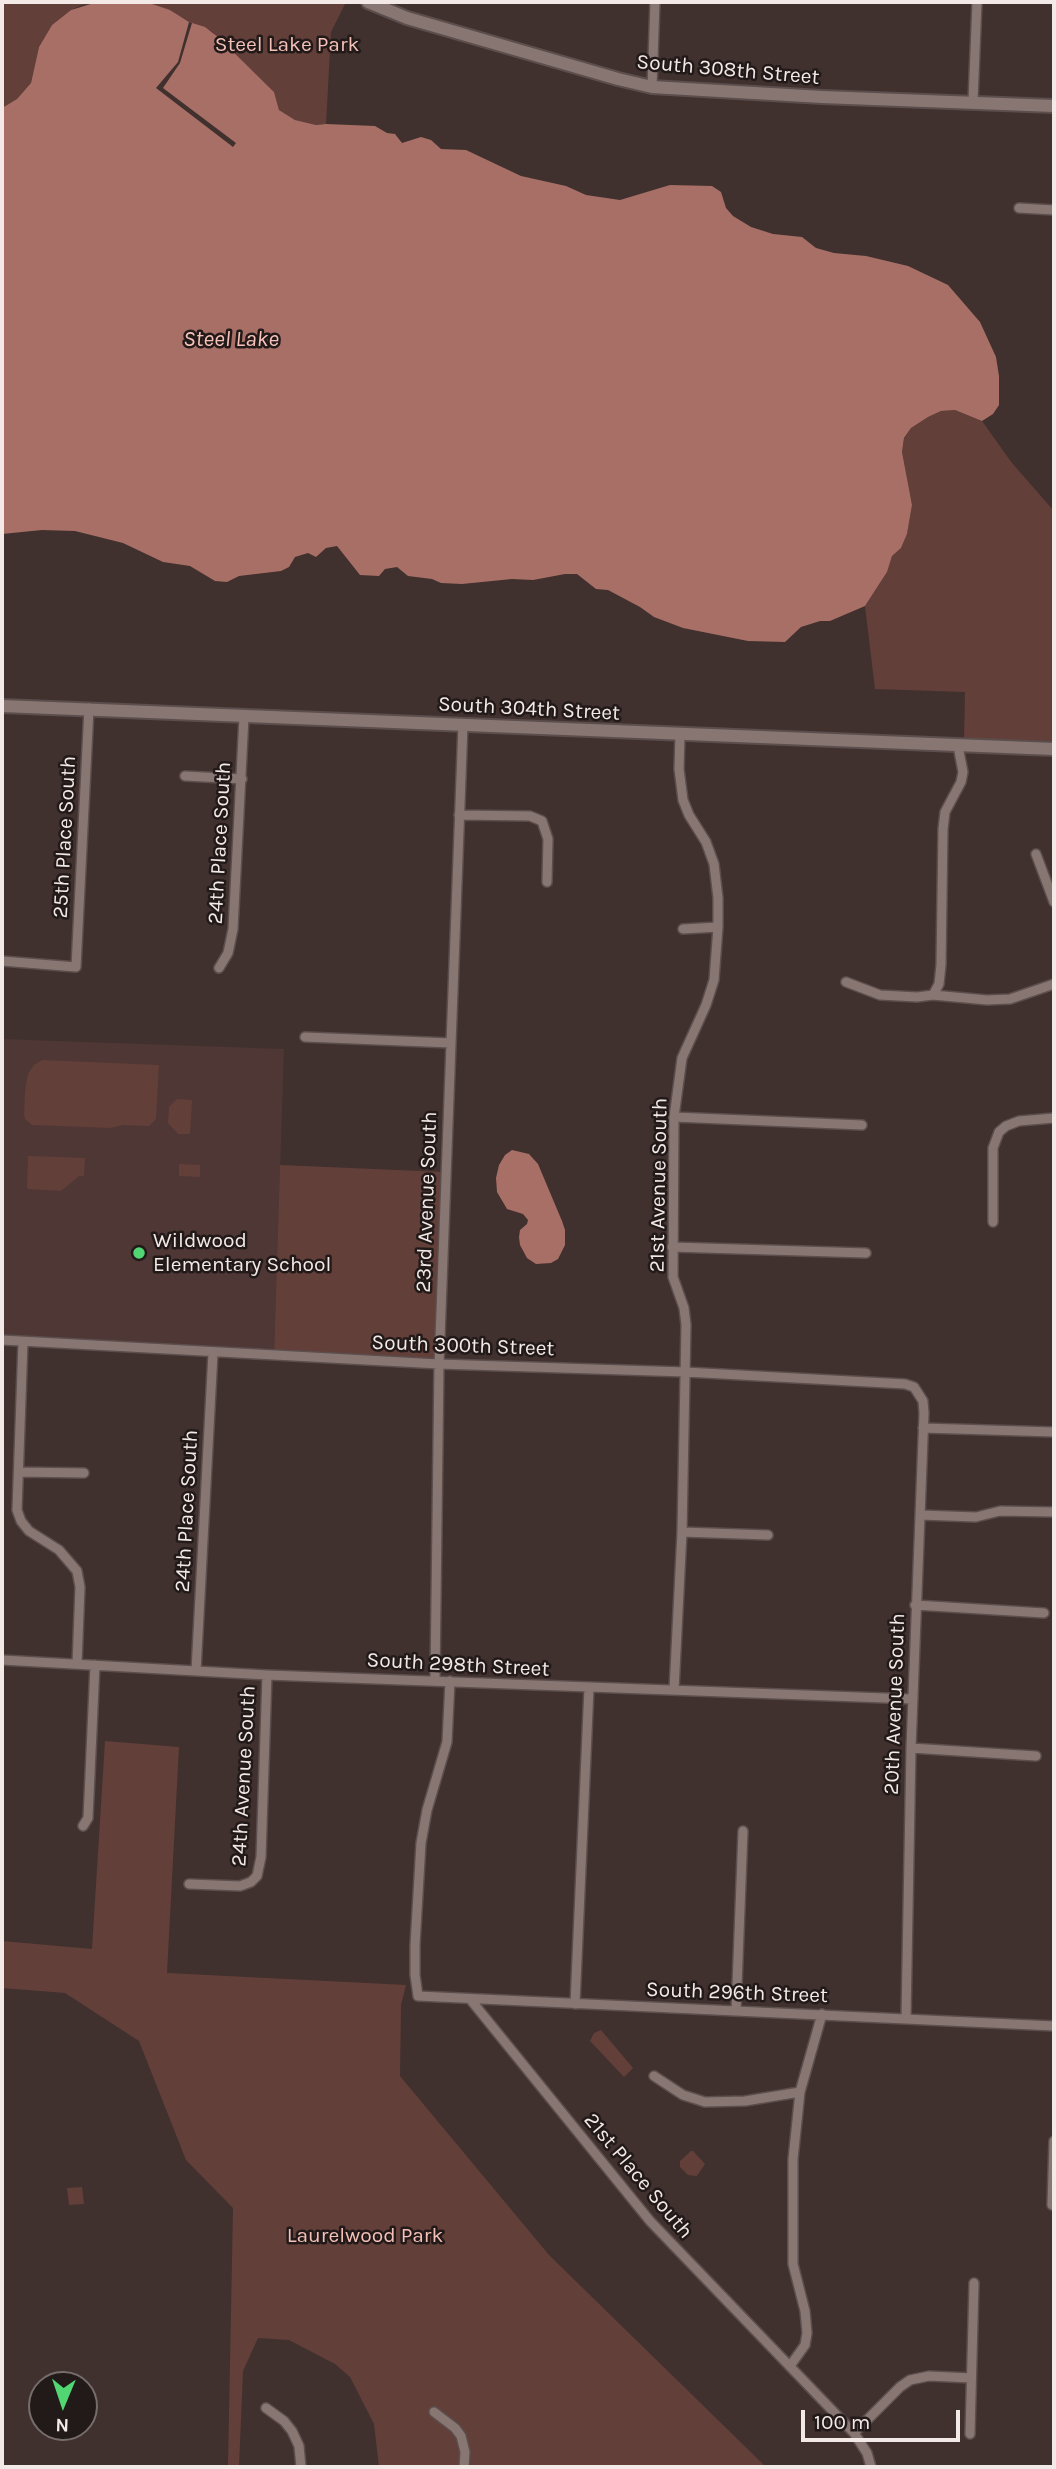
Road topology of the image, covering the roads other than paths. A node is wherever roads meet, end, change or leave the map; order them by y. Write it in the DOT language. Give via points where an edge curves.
graph roads {
  1 [pos="368,2"];
  2 [pos="655,2"];
  3 [pos="976,2"];
  4 [pos="652,87"];
  5 [pos="973,101"];
  6 [pos="1054,106"];
  7 [pos="1019,208"];
  8 [pos="1054,210"];
  9 [pos="2,706"];
  10 [pos="89,708"];
  11 [pos="244,717"];
  12 [pos="463,724"];
  13 [pos="680,735"];
  14 [pos="958,746"];
  15 [pos="1054,749"];
  16 [pos="185,776"];
  17 [pos="242,779"];
  18 [pos="460,814"];
  19 [pos="1036,855"];
  20 [pos="547,882"];
  21 [pos="1054,902"];
  22 [pos="718,927"];
  23 [pos="683,929"];
  24 [pos="2,961"];
  25 [pos="219,968"];
  26 [pos="846,982"];
  27 [pos="1054,985"];
  28 [pos="933,995"];
  29 [pos="305,1037"];
  30 [pos="451,1043"];
  31 [pos="674,1117"];
  32 [pos="1054,1118"];
  33 [pos="862,1125"];
  34 [pos="993,1222"];
  35 [pos="672,1247"];
  36 [pos="866,1253"];
  37 [pos="2,1340"];
  38 [pos="23,1342"];
  39 [pos="213,1353"];
  40 [pos="439,1364"];
  41 [pos="685,1372"];
  42 [pos="920,1392"];
  43 [pos="923,1428"];
  44 [pos="1054,1432"];
  45 [pos="19,1472"];
  46 [pos="84,1473"];
  47 [pos="1054,1512"];
  48 [pos="920,1515"];
  49 [pos="682,1532"];
  50 [pos="768,1535"];
  51 [pos="915,1605"];
  52 [pos="1044,1613"];
  53 [pos="2,1660"];
  54 [pos="78,1664"];
  55 [pos="95,1665"];
  56 [pos="196,1671"];
  57 [pos="267,1675"];
  58 [pos="435,1680"];
  59 [pos="450,1681"];
  60 [pos="589,1688"];
  61 [pos="674,1690"];
  62 [pos="912,1699"];
  63 [pos="911,1748"];
  64 [pos="1036,1756"];
  65 [pos="83,1826"];
  66 [pos="743,1831"];
  67 [pos="189,1884"];
  68 [pos="470,1999"];
  69 [pos="575,2004"];
  70 [pos="736,2011"];
  71 [pos="822,2014"];
  72 [pos="906,2018"];
  73 [pos="1054,2026"];
  74 [pos="654,2076"];
  75 [pos="800,2092"];
  76 [pos="1054,2141"];
  77 [pos="1052,2205"];
  78 [pos="974,2283"];
  79 [pos="790,2366"];
  80 [pos="971,2378"];
  81 [pos="266,2408"];
  82 [pos="434,2412"];
  83 [pos="854,2433"];
  84 [pos="970,2434"];
  85 [pos="301,2467"];
  86 [pos="464,2467"];
  87 [pos="871,2467"];
  1 -- 4 [label="street, South 308th Street" via="407,18"];
  2 -- 4 [label="street"];
  3 -- 5 [label="street"];
  4 -- 5 [label="street, South 308th Street"];
  5 -- 6 [label="street, South 308th Street"];
  7 -- 8 [label="street"];
  9 -- 10 [label="street, South 304th Street"];
  10 -- 11 [label="street, South 304th Street"];
  10 -- 24 [label="street, 25th Place South" via="76,967"];
  11 -- 12 [label="street, South 304th Street"];
  11 -- 17 [label="street, 24th Place South"];
  12 -- 13 [label="street, South 304th Street"];
  12 -- 18 [label="street, 23rd Avenue South"];
  13 -- 14 [label="street, South 304th Street"];
  13 -- 22 [label="street, 21st Avenue South" via="683,800 713,864"];
  14 -- 15 [label="street, South 304th Street"];
  14 -- 28 [label="street" via="963,772 945,812 941,965"];
  16 -- 17 [label="street"];
  17 -- 25 [label="street, 24th Place South" via="233,934"];
  18 -- 20 [label="street" via="530,816 542,821 548,839"];
  18 -- 30 [label="street, 23rd Avenue South"];
  19 -- 21 [label="street"];
  22 -- 23 [label="street"];
  22 -- 31 [label="street, 21st Avenue South" via="714,980 682,1058"];
  26 -- 28 [label="street" via="880,995"];
  27 -- 28 [label="street" via="1010,999"];
  29 -- 30 [label="street"];
  30 -- 40 [label="street, 23rd Avenue South"];
  31 -- 33 [label="street"];
  31 -- 35 [label="street, 21st Avenue South"];
  32 -- 34 [label="street" via="1019,1121 999,1132 993,1148"];
  35 -- 36 [label="street"];
  35 -- 41 [label="street, 21st Avenue South" via="673,1277 685,1317"];
  37 -- 38 [label="street, South 300th Street"];
  38 -- 39 [label="street, South 300th Street"];
  38 -- 45 [label="street"];
  39 -- 40 [label="street, South 300th Street"];
  39 -- 56 [label="street, 24th Place South"];
  40 -- 41 [label="street, South 300th Street"];
  40 -- 58 [label="street, 23rd Avenue South"];
  41 -- 42 [label="street, South 300th Street" via="905,1384"];
  41 -- 49 [label="street, 21st Avenue South"];
  42 -- 43 [label="street, 20th Avenue South"];
  43 -- 44 [label="street"];
  43 -- 48 [label="street, 20th Avenue South"];
  45 -- 46 [label="street"];
  45 -- 54 [label="street" via="17,1510 21,1521 59,1550 78,1574"];
  47 -- 48 [label="street"];
  48 -- 51 [label="street, 20th Avenue South"];
  49 -- 50 [label="street"];
  49 -- 61 [label="street, 21st Avenue South"];
  51 -- 52 [label="street"];
  51 -- 62 [label="street, 20th Avenue South"];
  53 -- 54 [label="street, South 298th Street"];
  54 -- 55 [label="street, South 298th Street"];
  55 -- 56 [label="street, South 298th Street"];
  55 -- 65 [label="street" via="88,1818"];
  56 -- 57 [label="street, South 298th Street"];
  57 -- 58 [label="street, South 298th Street"];
  57 -- 67 [label="street, 24th Avenue South" via="259,1871 254,1880 240,1886"];
  58 -- 59 [label="street, South 298th Street"];
  59 -- 60 [label="street, South 298th Street"];
  59 -- 68 [label="street, South 296th Street" via="447,1742 421,1843 415,1975 418,1996"];
  60 -- 61 [label="street, South 298th Street"];
  60 -- 69 [label="street"];
  61 -- 62 [label="street, South 298th Street"];
  62 -- 63 [label="street, 20th Avenue South"];
  63 -- 64 [label="street"];
  63 -- 72 [label="street, 20th Avenue South"];
  66 -- 70 [label="street"];
  68 -- 69 [label="street, South 296th Street"];
  68 -- 79 [label="street, 21st Place South" via="650,2221"];
  69 -- 70 [label="street, South 296th Street"];
  70 -- 71 [label="street, South 296th Street"];
  71 -- 72 [label="street, South 296th Street"];
  71 -- 75 [label="street"];
  72 -- 73 [label="street, South 296th Street"];
  74 -- 75 [label="street" via="683,2095 705,2102"];
  75 -- 79 [label="street" via="793,2159 792,2253 807,2333 805,2345"];
  76 -- 77 [label="street"];
  78 -- 80 [label="street"];
  79 -- 83 [label="street, 21st Place South"];
  80 -- 83 [label="street" via="910,2380"];
  80 -- 84 [label="street"];
  81 -- 85 [label="street" via="292,2431"];
  82 -- 86 [label="street" via="460,2433"];
  83 -- 87 [label="street, 21st Place South"];
}
